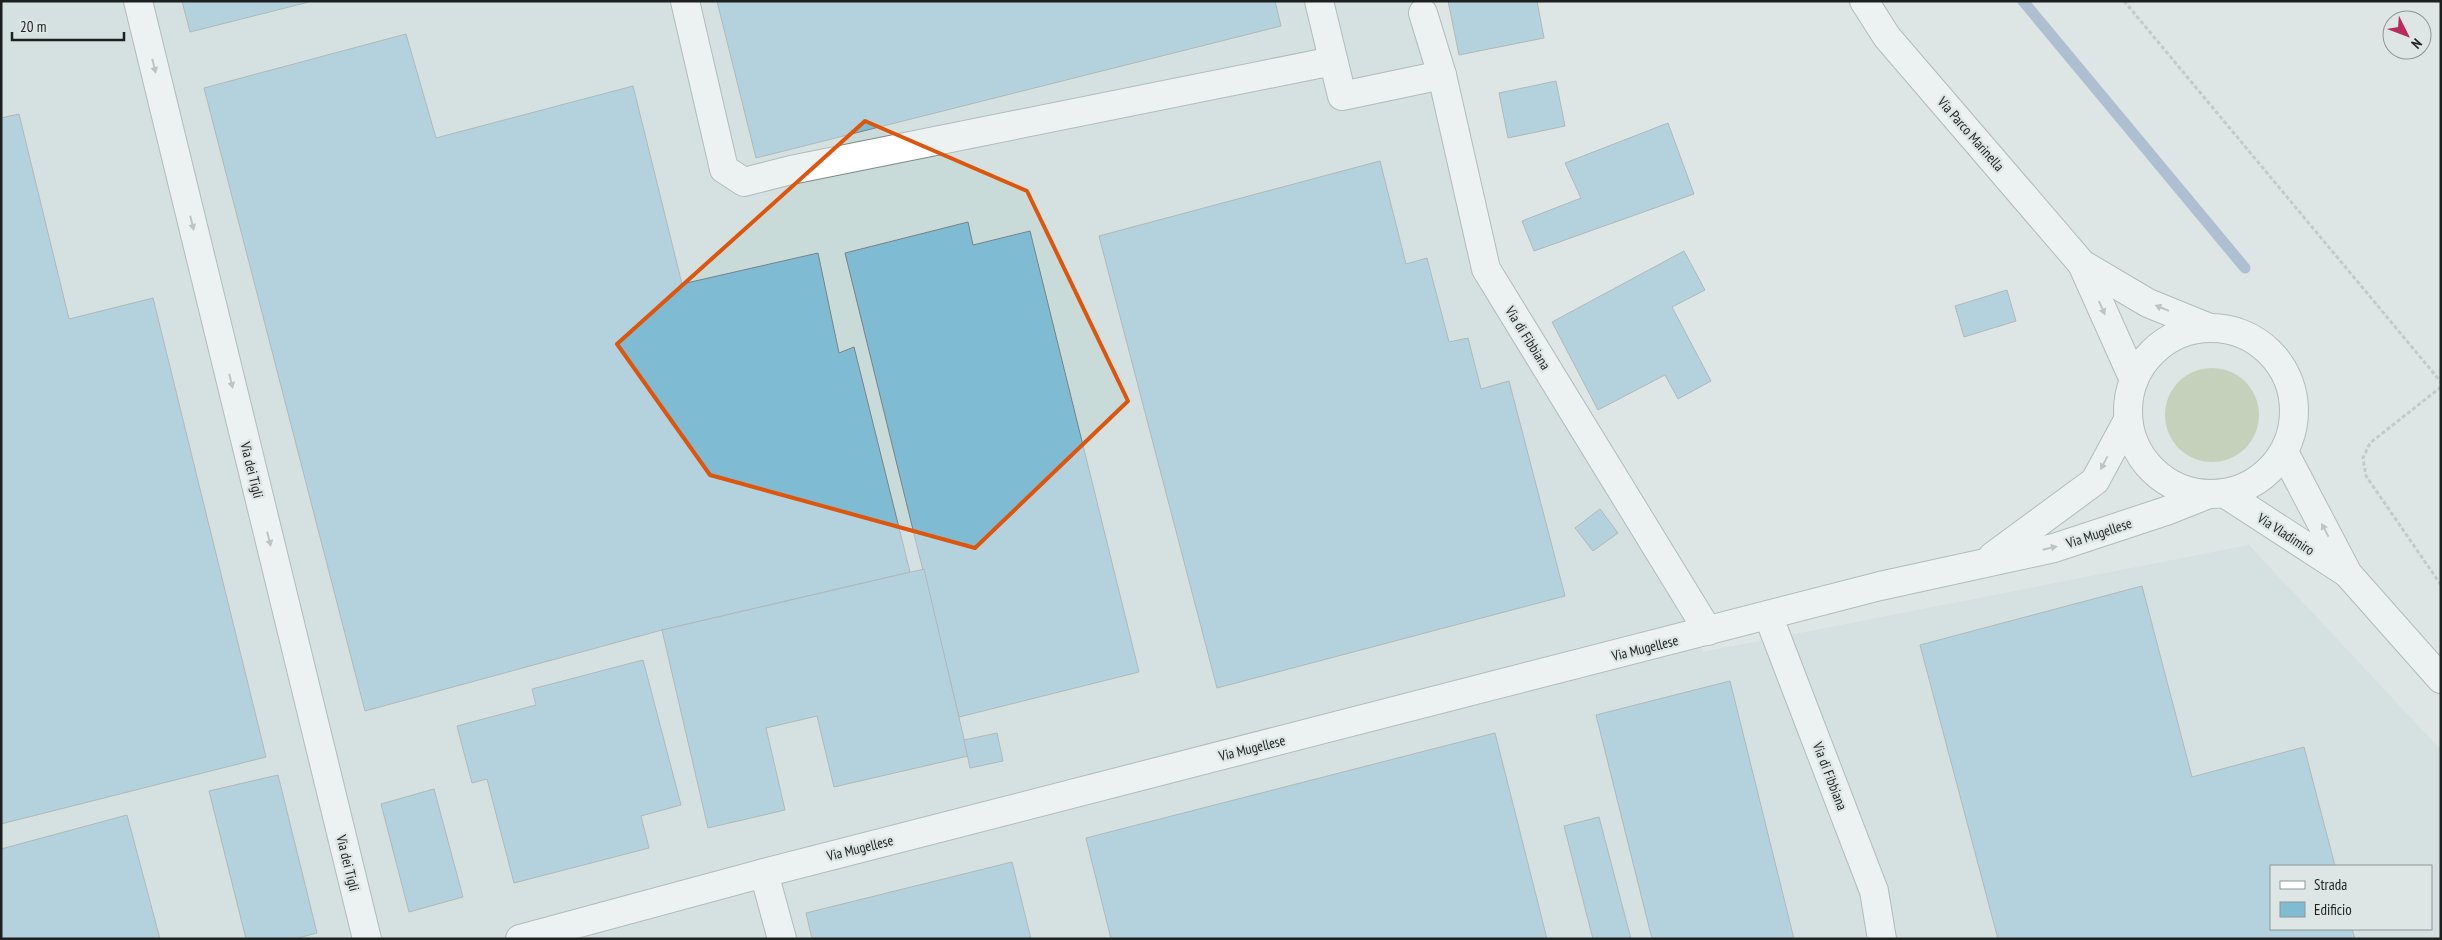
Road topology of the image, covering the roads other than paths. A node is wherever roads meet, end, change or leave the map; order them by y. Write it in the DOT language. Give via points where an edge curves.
graph roads {
  1 [pos="138,1"];
  2 [pos="685,1"];
  3 [pos="1319,1"];
  4 [pos="1864,1"];
  5 [pos="1424,13"];
  6 [pos="1333,61"];
  7 [pos="1442,76"];
  8 [pos="2082,264"];
  9 [pos="2207,327"];
  10 [pos="2134,380"];
  11 [pos="2128,420"];
  12 [pos="2284,452"];
  13 [pos="2216,494"];
  14 [pos="1985,561"];
  15 [pos="2348,574"];
  16 [pos="1768,615"];
  17 [pos="1708,631"];
  18 [pos="2441,679"];
  19 [pos="764,873"];
  20 [pos="367,939"];
  21 [pos="520,939"];
  22 [pos="782,939"];
  23 [pos="1882,939"];
  1 -- 20 [label="street, Via dei Tigli, one-way"];
  2 -- 6 [label="street" via="724,170 744,182"];
  3 -- 6 [label="street"];
  4 -- 8 [label="street, Via Parco Marinella" via="1887,37"];
  5 -- 7 [label="street, Via di Fibbiana"];
  6 -- 7 [label="street" via="1342,96"];
  7 -- 17 [label="street, Via di Fibbiana" via="1486,269"];
  9 -- 8 [label="street, Via Parco Marinella, one-way" via="2148,303"];
  8 -- 10 [label="street, Via Parco Marinella, one-way"];
  9 -- 10 [label="street" via="2184,332 2163,343 2145,359"];
  9 -- 12 [label="street" via="2233,330 2256,339 2280,363 2289,378 2295,403 2294,429"];
  10 -- 11 [label="street" via="2128,400"];
  11 -- 13 [label="street" via="2135,446 2149,467 2172,487"];
  11 -- 14 [label="street, Via Mugellese, one-way" via="2095,481"];
  12 -- 13 [label="street" via="2270,471 2251,484"];
  15 -- 12 [label="street, Via Vladimiro, one-way"];
  14 -- 13 [label="street, Via Mugellese, one-way" via="2054,548"];
  13 -- 15 [label="street, Via Vladimiro"];
  14 -- 16 [label="street, Via Mugellese"];
  15 -- 18 [label="street, Via Vladimiro"];
  16 -- 17 [label="street, Via Mugellese"];
  16 -- 23 [label="street, Via di Fibbiana" via="1874,891"];
  17 -- 19 [label="street, Via Mugellese"];
  19 -- 21 [label="street, Via Mugellese"];
  19 -- 22 [label="street"];
}
